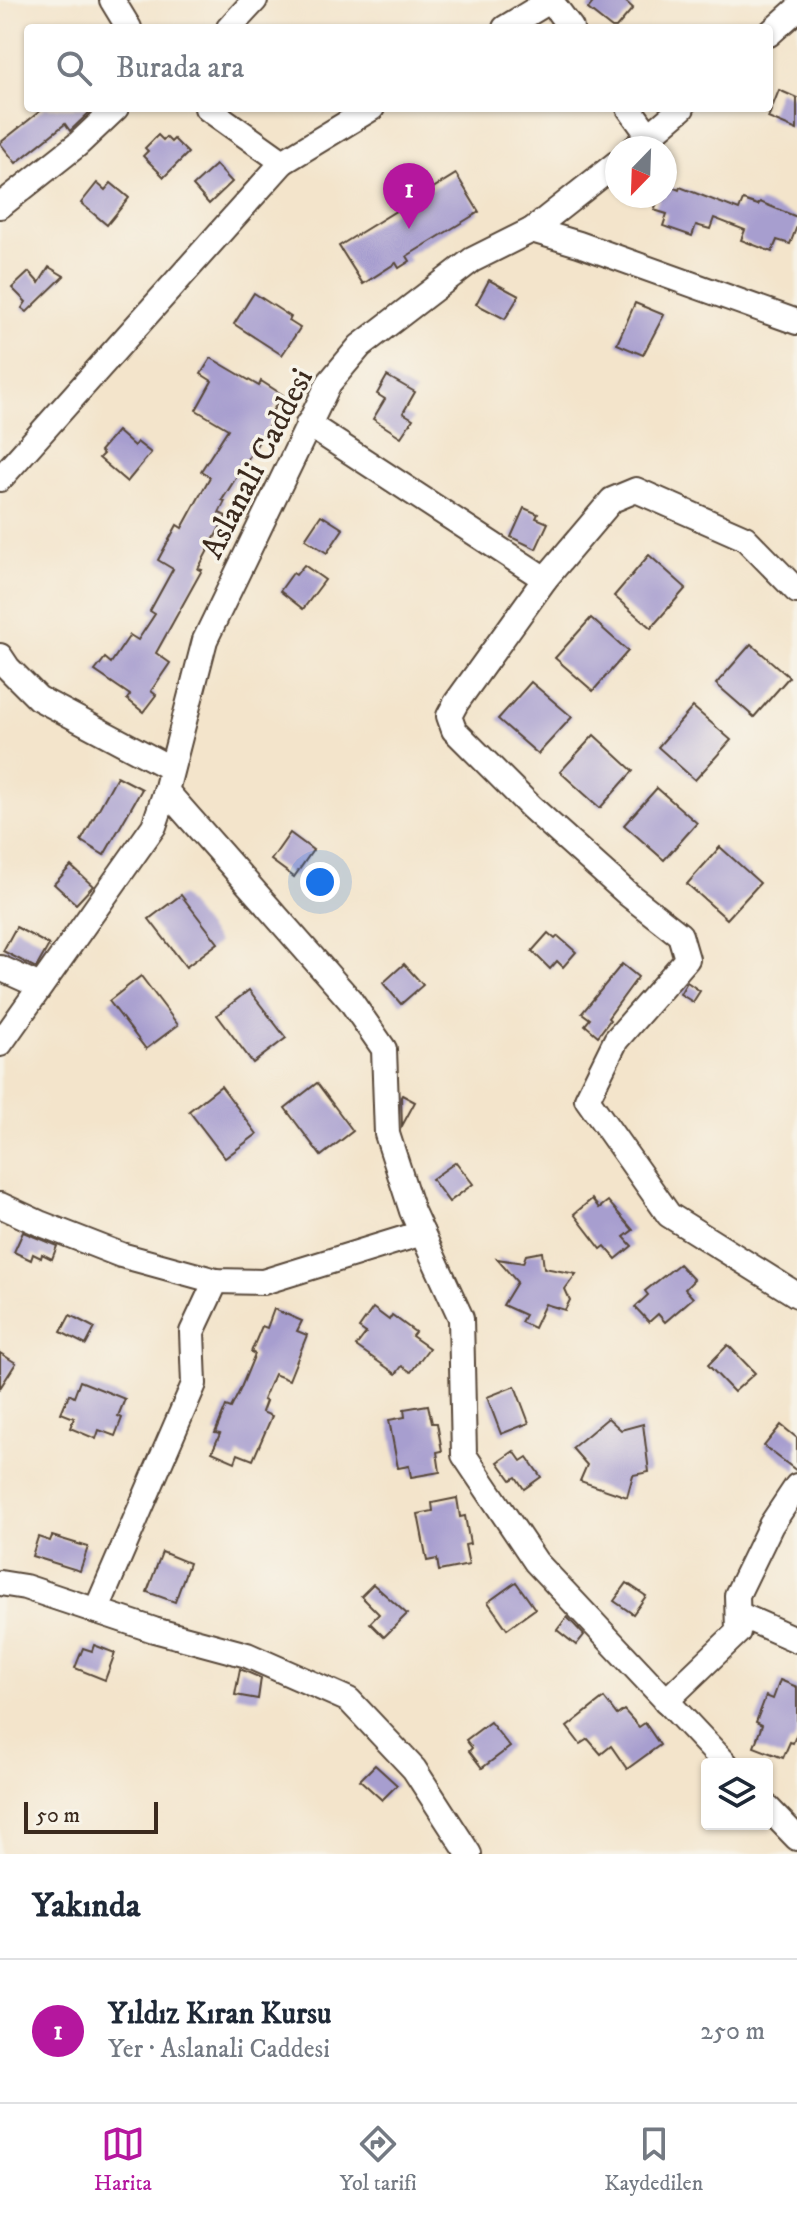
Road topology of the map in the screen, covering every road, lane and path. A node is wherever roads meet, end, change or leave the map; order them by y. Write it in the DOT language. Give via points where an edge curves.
graph roads {
  1 [pos="112,0"];
  2 [pos="255,0"];
  3 [pos="551,0"];
  4 [pos="797,9"];
  5 [pos="127,24"];
  6 [pos="233,24"];
  7 [pos="512,24"];
  8 [pos="568,24"];
  9 [pos="773,30"];
  10 [pos="112,112"];
  11 [pos="213,112"];
  12 [pos="365,112"];
  13 [pos="631,112"];
  14 [pos="677,112"];
  15 [pos="640,136"];
  16 [pos="649,136"];
  17 [pos="283,162"];
  18 [pos="605,172"];
  19 [pos="0,206"];
  20 [pos="532,230"];
  21 [pos="797,322"];
  22 [pos="308,424"];
  23 [pos="0,479"];
  24 [pos="545,579"];
  25 [pos="797,591"];
  26 [pos="3,667"];
  27 [pos="168,780"];
  28 [pos="0,968"];
  29 [pos="40,986"];
  30 [pos="0,1044"];
  31 [pos="0,1205"];
  32 [pos="422,1233"];
  33 [pos="216,1281"];
  34 [pos="797,1295"];
  35 [pos="797,1486"];
  36 [pos="0,1583"];
  37 [pos="96,1611"];
  38 [pos="738,1614"];
  39 [pos="797,1640"];
  40 [pos="666,1701"];
  41 [pos="720,1758"];
  42 [pos="773,1813"];
  43 [pos="797,1838"];
  44 [pos="469,1854"];
  1 -- 5 [label="street"];
  2 -- 6 [label="street"];
  3 -- 7 [label="street"];
  3 -- 8 [label="street"];
  4 -- 9 [label="street"];
  10 -- 19 [label="street"];
  11 -- 17 [label="street"];
  12 -- 17 [label="street"];
  13 -- 15 [label="street"];
  14 -- 16 [label="street"];
  17 -- 23 [label="street"];
  18 -- 20 [label="street, Aslanali Caddesi"];
  20 -- 21 [label="street"];
  20 -- 22 [label="street, Aslanali Caddesi" via="472,260 360,346 329,383"];
  22 -- 24 [label="street"];
  22 -- 27 [label="street, Aslanali Caddesi" via="205,640"];
  24 -- 25 [label="street" via="612,500 636,490 745,538"];
  24 -- 34 [label="street" via="449,716 454,730 531,807 680,935 687,959 616,1040 587,1099 669,1215"];
  26 -- 27 [label="street" via="38,698"];
  27 -- 29 [label="street, Aslanali Caddesi" via="154,826"];
  27 -- 32 [label="street" via="350,1000 384,1049 387,1134"];
  28 -- 29 [label="street"];
  29 -- 30 [label="street, Aslanali Caddesi"];
  31 -- 33 [label="street" via="121,1255"];
  32 -- 33 [label="street" via="263,1282"];
  32 -- 40 [label="street" via="461,1318 464,1455 536,1562"];
  33 -- 37 [label="street" via="192,1332 194,1384"];
  35 -- 38 [label="street" via="737,1595"];
  36 -- 37 [label="street"];
  37 -- 44 [label="street" via="247,1655 349,1700 414,1769"];
  38 -- 39 [label="street"];
  38 -- 40 [label="street" via="738,1632"];
  40 -- 41 [label="street"];
  42 -- 43 [label="street"];
}
